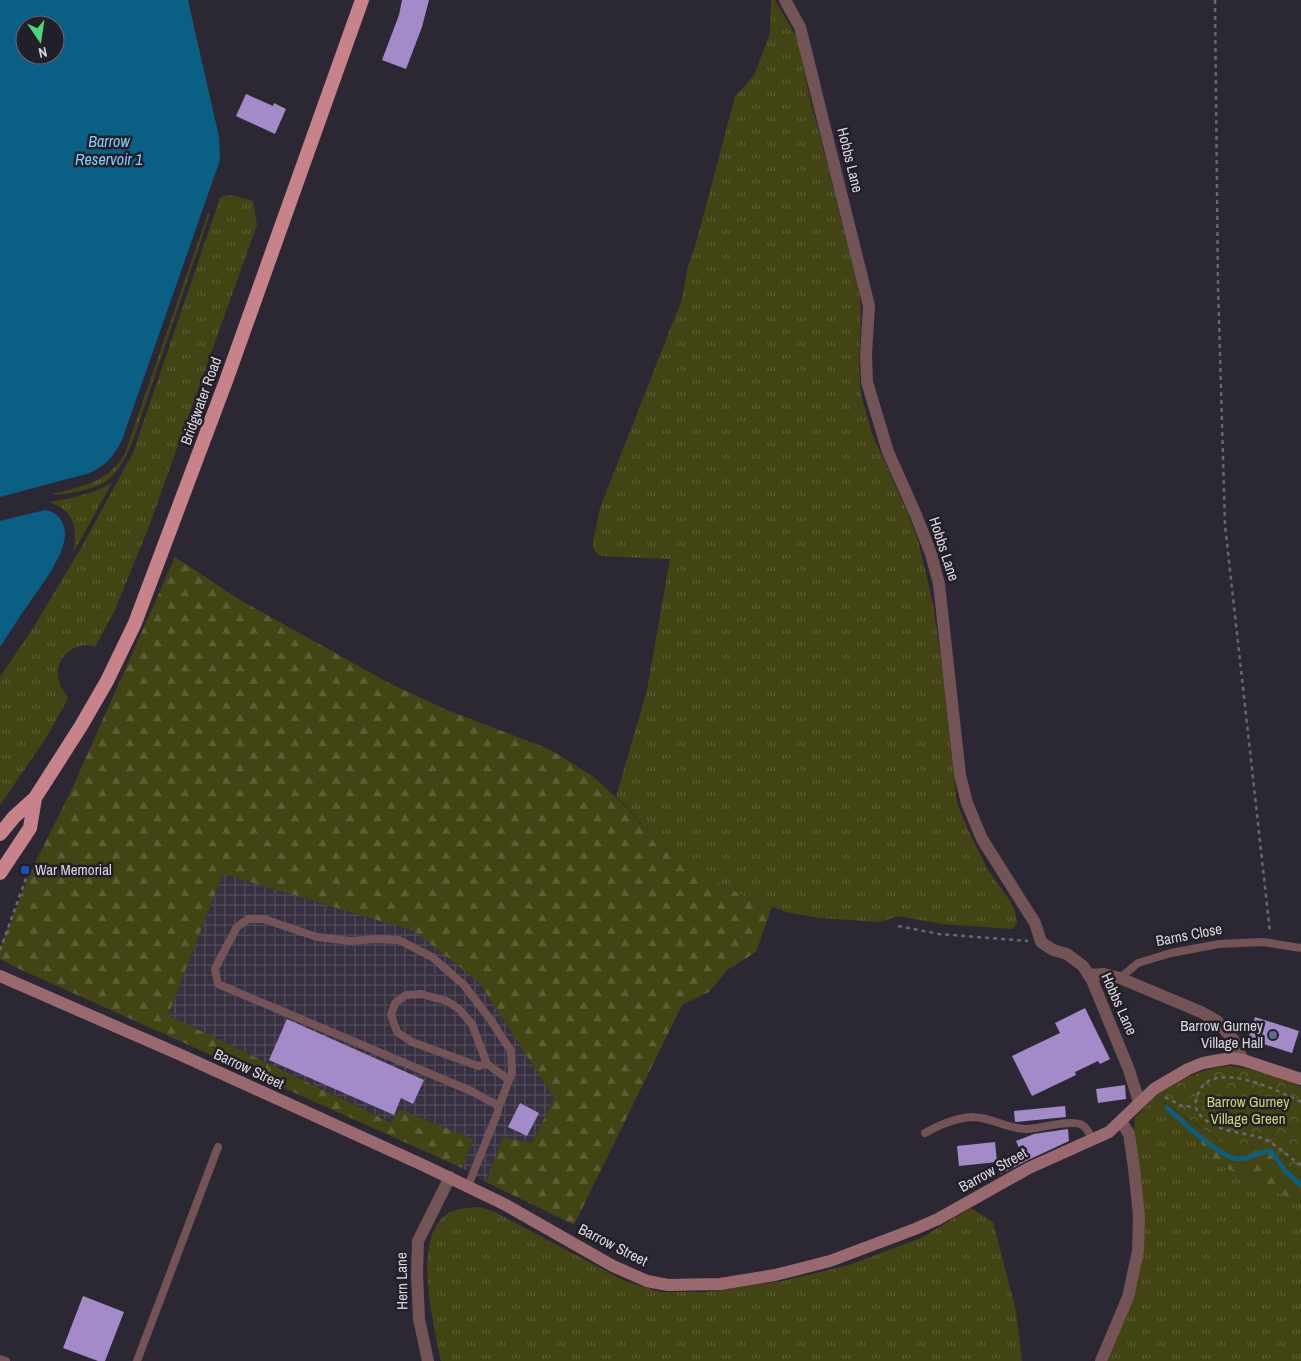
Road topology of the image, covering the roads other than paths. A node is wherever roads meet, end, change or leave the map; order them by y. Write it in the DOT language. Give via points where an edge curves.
graph roads {
  1 [pos="362,0"];
  2 [pos="785,0"];
  3 [pos="35,798"];
  4 [pos="14,817"];
  5 [pos="0,827"];
  6 [pos="0,834"];
  7 [pos="0,873"];
  8 [pos="1301,948"];
  9 [pos="1088,975"];
  10 [pos="0,976"];
  11 [pos="1120,978"];
  12 [pos="1243,1060"];
  13 [pos="487,1064"];
  14 [pos="1301,1079"];
  15 [pos="510,1080"];
  16 [pos="1139,1102"];
  17 [pos="499,1106"];
  18 [pos="1121,1121"];
  19 [pos="924,1133"];
  20 [pos="1092,1140"];
  21 [pos="218,1147"];
  22 [pos="450,1177"];
  23 [pos="468,1186"];
  24 [pos="0,1359"];
  25 [pos="6,1361"];
  26 [pos="137,1361"];
  27 [pos="428,1361"];
  28 [pos="1101,1361"];
  1 -- 3 [label="highway, Bridgwater Road" via="135,623 107,681"];
  2 -- 9 [label="street, Hobbs Lane" via="800,27 869,306 867,382 877,420 931,554 939,584 960,776 967,803 982,839 1035,923 1041,942 1067,954 1083,966"];
  3 -- 4 [label="highway, Bridgwater Road"];
  3 -- 7 [label="highway, Bridgwater Road" via="30,828"];
  4 -- 5 [label="highway"];
  4 -- 6 [label="highway, Bridgwater Road"];
  8 -- 11 [label="lane, Barns Close" via="1263,942 1219,944 1138,962"];
  9 -- 11 [label="street"];
  9 -- 16 [label="street, Hobbs Lane" via="1116,1038"];
  10 -- 22 [label="main road, Barrow Street"];
  11 -- 12 [label="street" via="1217,1021 1233,1040"];
  12 -- 14 [label="main road, Barrow Street"];
  12 -- 16 [label="main road, Barrow Street" via="1231,1058 1203,1062 1154,1089"];
  13 -- 13 [label="lane" via="472,1024 447,1001 421,994 406,995 395,1002 391,1015 397,1032 412,1042 478,1066"];
  13 -- 15 [label="lane"];
  15 -- 17 [label="lane"];
  15 -- 17 [label="lane" via="510,1052 464,985 432,957 399,940 350,941 317,937 264,919 248,919 237,927 215,969 218,984 471,1091"];
  16 -- 18 [label="main road, Barrow Street"];
  17 -- 23 [label="lane"];
  18 -- 20 [label="main road, Barrow Street" via="1109,1132"];
  18 -- 28 [label="street" via="1129,1134 1134,1168 1140,1216 1138,1251 1128,1297"];
  19 -- 20 [label="lane" via="945,1122 972,1117 988,1119 1008,1128 1080,1123"];
  20 -- 23 [label="main road, Barrow Street" via="1028,1168 938,1219 887,1240 810,1266 720,1284 668,1285 647,1281 613,1266"];
  21 -- 26 [label="lane"];
  22 -- 23 [label="main road, Barrow Street"];
  22 -- 27 [label="street, Hern Lane" via="418,1241 419,1319"];
  24 -- 25 [label="lane"];
}
